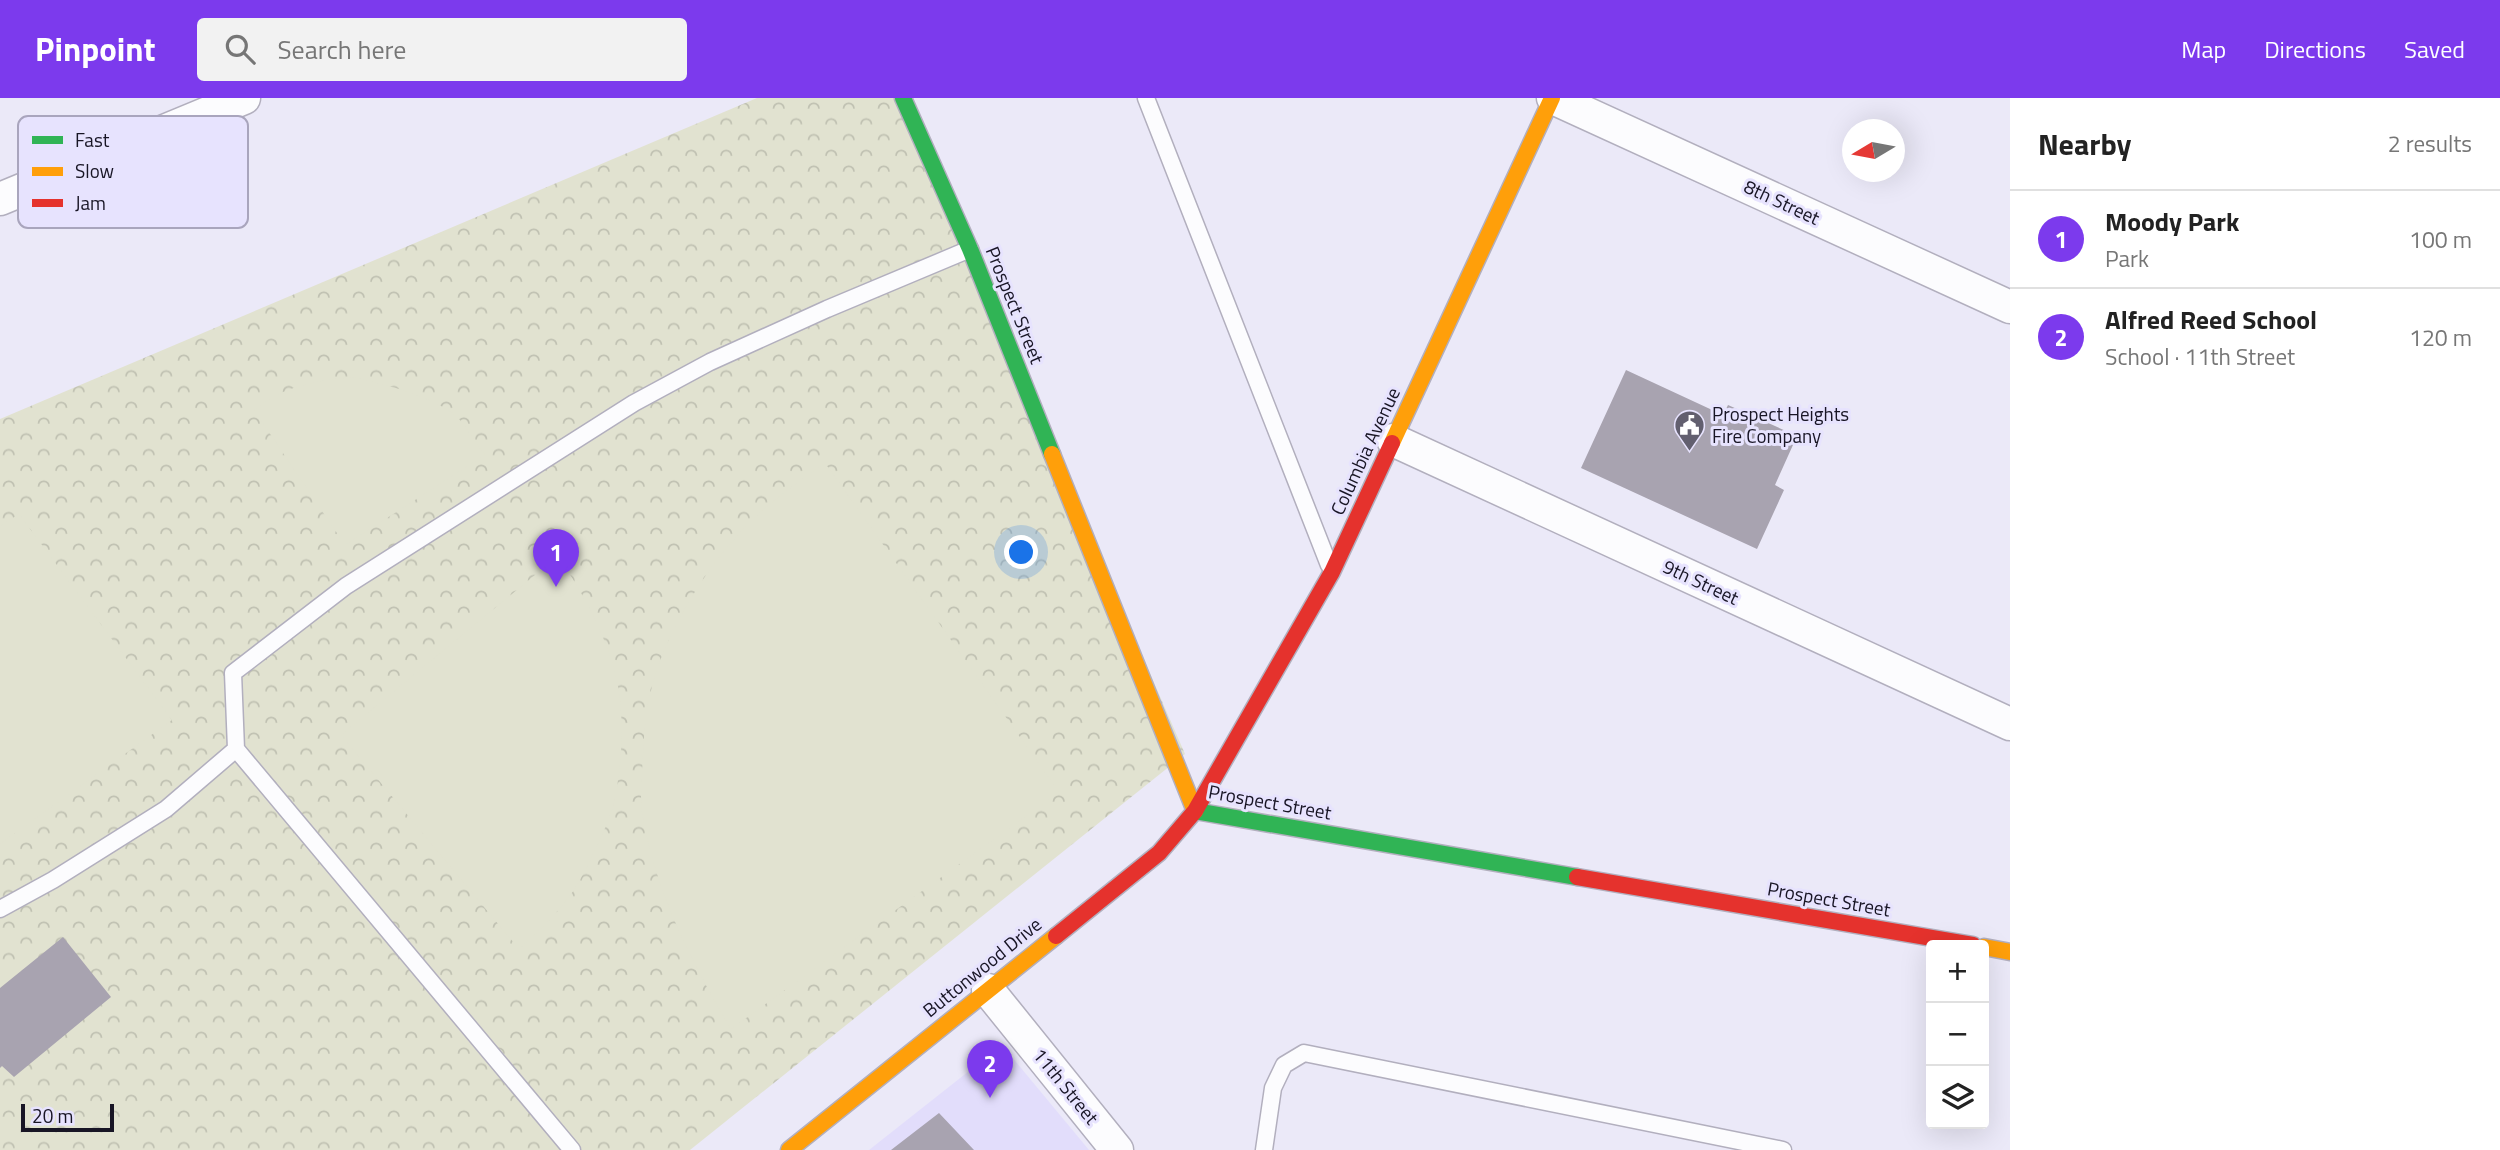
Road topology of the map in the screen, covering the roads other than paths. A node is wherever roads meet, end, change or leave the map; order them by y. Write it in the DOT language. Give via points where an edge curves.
graph roads {
  1 [pos="244,98"];
  2 [pos="903,98"];
  3 [pos="1146,98"];
  4 [pos="1553,98"];
  5 [pos="201,116"];
  6 [pos="18,192"];
  7 [pos="0,199"];
  8 [pos="970,249"];
  9 [pos="2010,307"];
  10 [pos="1393,440"];
  11 [pos="1332,572"];
  12 [pos="2010,724"];
  13 [pos="236,749"];
  14 [pos="1195,811"];
  15 [pos="0,909"];
  16 [pos="1944,940"];
  17 [pos="1989,948"];
  18 [pos="2010,952"];
  19 [pos="988,990"];
  20 [pos="1107,1146"];
  21 [pos="572,1150"];
  22 [pos="789,1150"];
  23 [pos="1264,1150"];
  24 [pos="1783,1150"];
  1 -- 5 [label="street"];
  2 -- 8 [label="street, Prospect Street"];
  3 -- 11 [label="lane"];
  4 -- 9 [label="street, 8th Street"];
  4 -- 10 [label="street, Columbia Avenue"];
  6 -- 7 [label="street"];
  8 -- 13 [label="lane" via="710,362 622,410 346,586 233,673"];
  8 -- 14 [label="street, Prospect Street"];
  10 -- 11 [label="street, Columbia Avenue"];
  10 -- 12 [label="street, 9th Street"];
  11 -- 14 [label="street, Columbia Avenue"];
  13 -- 15 [label="lane" via="166,809"];
  13 -- 21 [label="lane"];
  14 -- 16 [label="street, Prospect Street"];
  14 -- 19 [label="street, Buttonwood Drive" via="1158,853"];
  17 -- 18 [label="street"];
  19 -- 20 [label="street, 11th Street"];
  19 -- 22 [label="street, Buttonwood Drive"];
  23 -- 24 [label="lane" via="1273,1088 1284,1065 1304,1053"];
}
